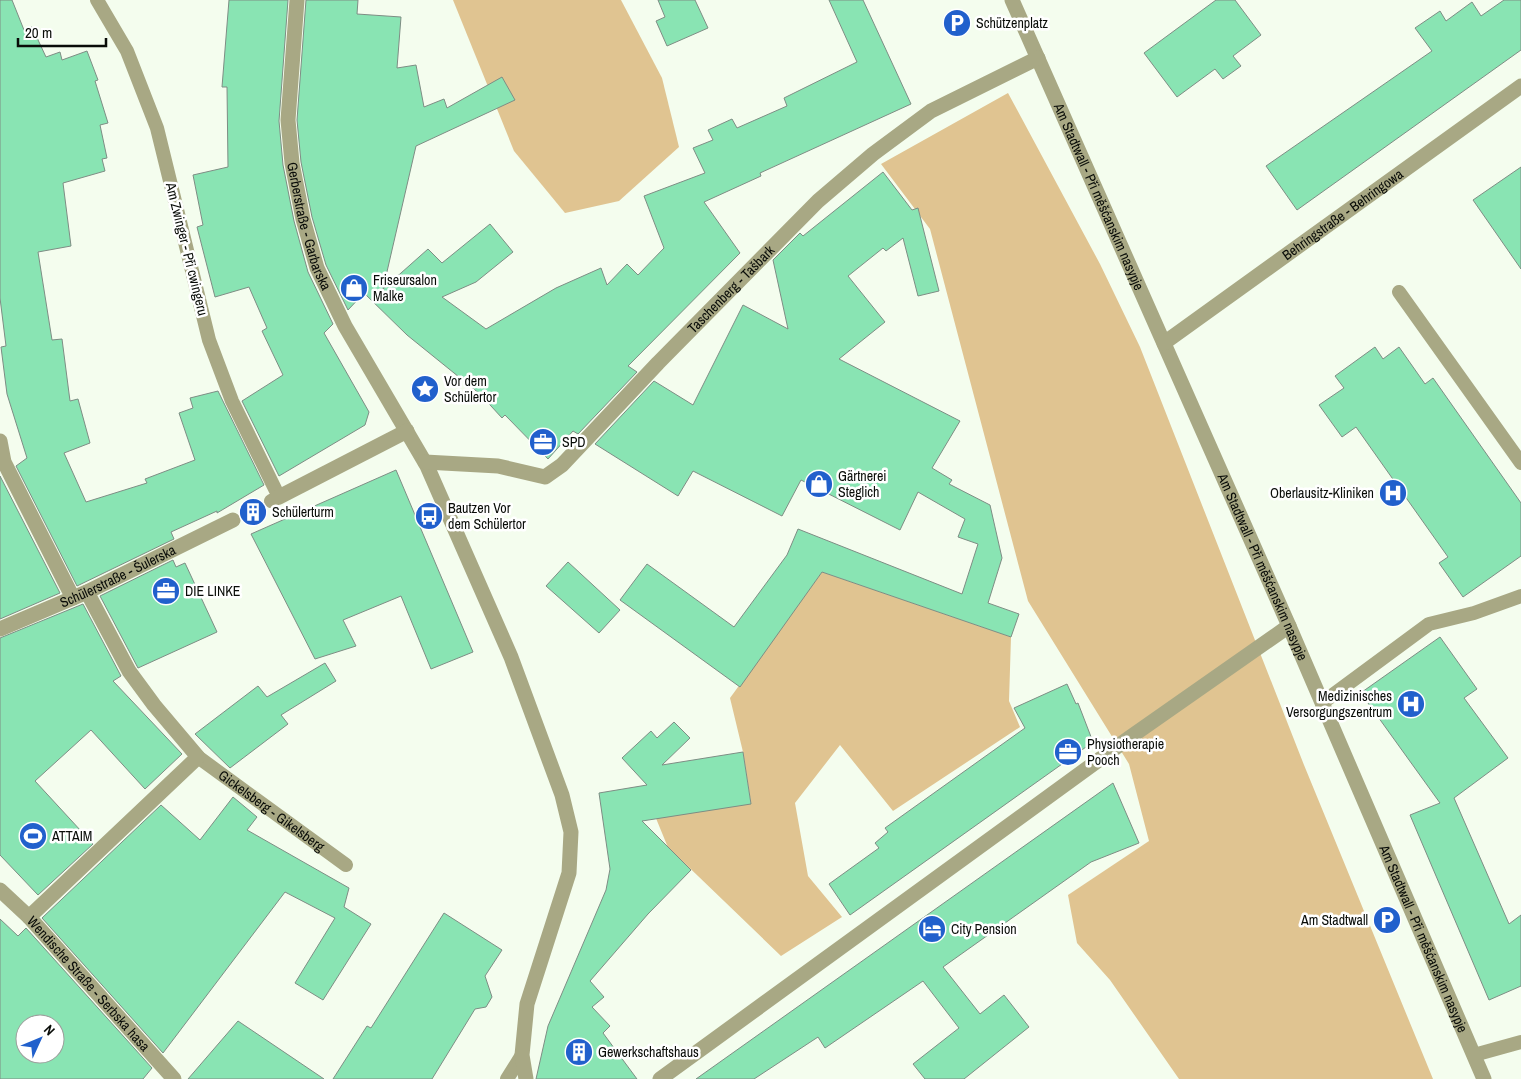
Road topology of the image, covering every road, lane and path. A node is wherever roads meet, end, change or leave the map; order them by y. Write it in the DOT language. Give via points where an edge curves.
graph roads {
  1 [pos="97,0"];
  2 [pos="297,0"];
  3 [pos="1012,0"];
  4 [pos="1038,58"];
  5 [pos="1521,86"];
  6 [pos="1399,292"];
  7 [pos="1164,343"];
  8 [pos="407,431"];
  9 [pos="0,441"];
  10 [pos="425,462"];
  11 [pos="1521,463"];
  12 [pos="275,499"];
  13 [pos="233,520"];
  14 [pos="80,595"];
  15 [pos="1521,596"];
  16 [pos="1289,626"];
  17 [pos="0,629"];
  18 [pos="1322,703"];
  19 [pos="198,757"];
  20 [pos="346,865"];
  21 [pos="0,890"];
  22 [pos="29,917"];
  23 [pos="1521,1042"];
  24 [pos="522,1055"];
  25 [pos="1474,1055"];
  26 [pos="174,1079"];
  27 [pos="507,1079"];
  28 [pos="526,1079"];
  29 [pos="660,1079"];
  30 [pos="1484,1079"];
  1 -- 12 [label="lane, Am Zwinger - Při cwingeru" via="127,51 158,128 209,340"];
  2 -- 8 [label="street, Gerberstraße - Garbarska" via="288,120 303,219 317,268 345,326"];
  3 -- 4 [label="street, Am Stadtwall - Při měšćanskim nasypje"];
  4 -- 7 [label="street, Am Stadtwall - Při měšćanskim nasypje"];
  4 -- 10 [label="street, Taschenberg - Tašbark" via="931,111 873,154 818,201 562,465 545,477 498,466"];
  5 -- 7 [label="street, Behringstraße - Behringowa"];
  6 -- 11 [label="lane"];
  7 -- 16 [label="street, Am Stadtwall - Při měšćanskim nasypje"];
  8 -- 10 [label="street, Gerberstraße - Garbarska"];
  8 -- 12 [label="street"];
  9 -- 14 [label="street, Gickelsberg - Gikelsberg" via="4,462"];
  10 -- 24 [label="street, Gerberstraße - Garbarska" via="511,657 562,795 571,832 569,873 527,1004"];
  13 -- 14 [label="street, Schülerstraße - Šulerska"];
  14 -- 17 [label="street, Schülerstraße - Šulerska"];
  14 -- 19 [label="street, Gickelsberg - Gikelsberg" via="129,671"];
  15 -- 18 [label="lane" via="1474,613 1429,624"];
  16 -- 18 [label="street, Am Stadtwall - Při měšćanskim nasypje"];
  16 -- 29 [label="street" via="1129,738"];
  18 -- 25 [label="street, Am Stadtwall - Při měšćanskim nasypje"];
  19 -- 20 [label="lane, Gickelsberg - Gikelsberg"];
  19 -- 22 [label="street"];
  21 -- 22 [label="street, Wendische Straße - Serbska hasa"];
  22 -- 26 [label="street, Wendische Straße - Serbska hasa"];
  23 -- 25 [label="lane"];
  24 -- 27 [label="lane"];
  24 -- 28 [label="street, Gerberstraße - Garbarska"];
  25 -- 30 [label="street, Am Stadtwall - Při měšćanskim nasypje"];
}
